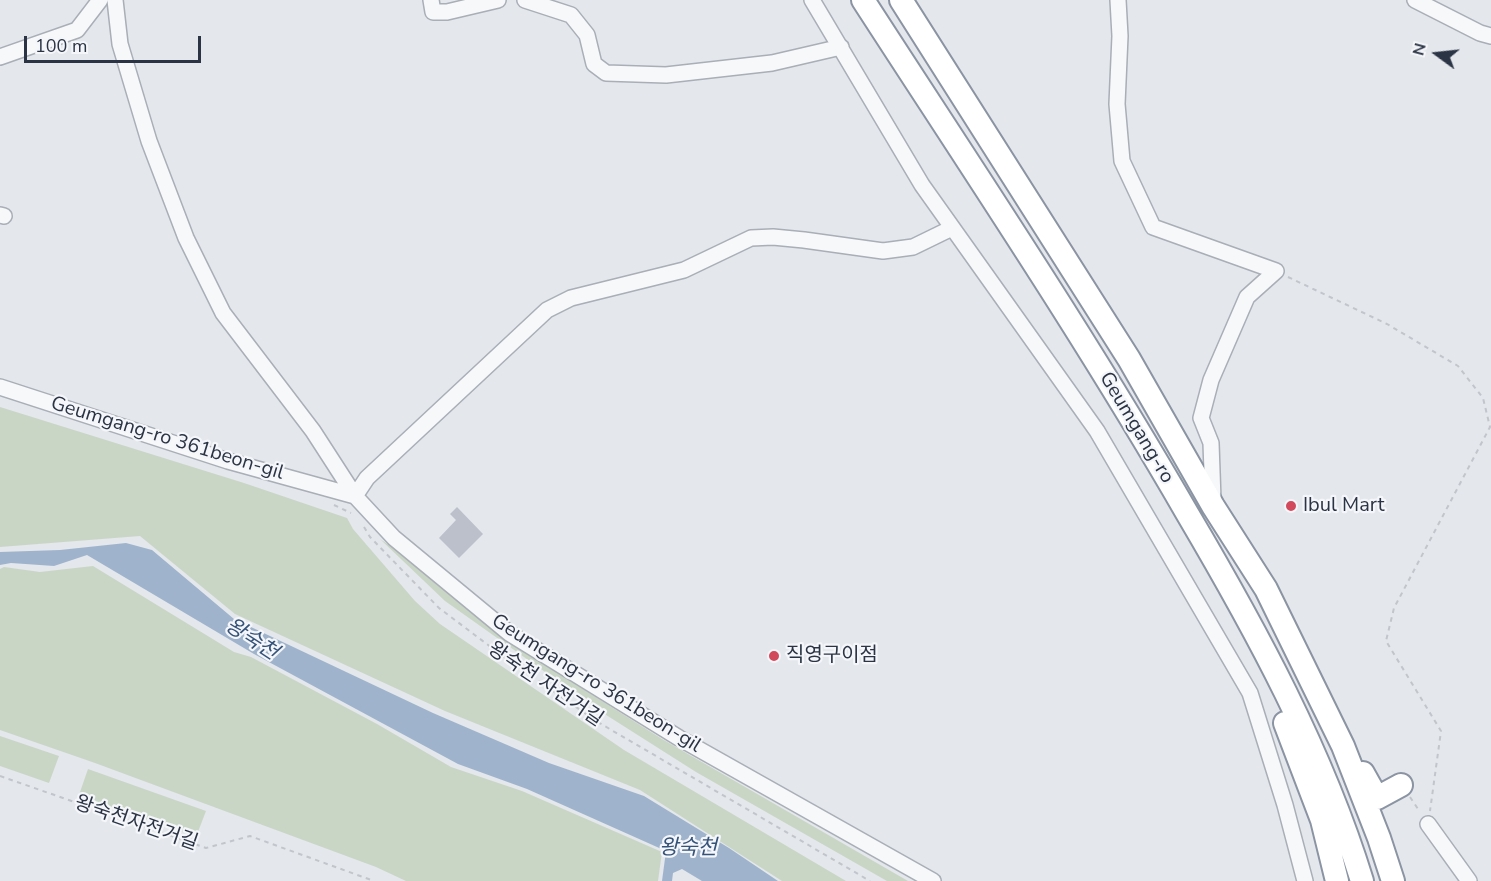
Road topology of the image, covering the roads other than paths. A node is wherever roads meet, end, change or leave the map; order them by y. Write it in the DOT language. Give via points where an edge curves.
graph roads {
  1 [pos="100,0"];
  2 [pos="115,0"];
  3 [pos="431,0"];
  4 [pos="498,0"];
  5 [pos="525,0"];
  6 [pos="812,0"];
  7 [pos="863,0"];
  8 [pos="901,0"];
  9 [pos="1118,0"];
  10 [pos="1415,0"];
  11 [pos="1491,36"];
  12 [pos="841,47"];
  13 [pos="0,57"];
  14 [pos="952,228"];
  15 [pos="0,387"];
  16 [pos="355,496"];
  17 [pos="1213,506"];
  18 [pos="1237,599"];
  19 [pos="1307,672"];
  20 [pos="1401,785"];
  21 [pos="1428,824"];
  22 [pos="933,881"];
  23 [pos="1305,881"];
  24 [pos="1337,881"];
  25 [pos="1362,881"];
  26 [pos="1393,881"];
  27 [pos="1469,881"];
  1 -- 13 [label="street" via="77,30"];
  2 -- 16 [label="street" via="120,44 149,141 186,238 223,314 313,431"];
  3 -- 4 [label="street" via="433,12 447,12"];
  5 -- 12 [label="street" via="571,15 587,35 594,64 606,73 666,75 772,63"];
  6 -- 12 [label="street"];
  7 -- 18 [label="highway, Geumgang-ro" via="1062,307"];
  8 -- 17 [label="highway, Geumgang-ro" via="1129,359"];
  9 -- 17 [label="street" via="1117,104 1122,161 1153,227 1276,271 1247,297 1211,380 1201,418 1211,443"];
  10 -- 11 [label="street"];
  12 -- 14 [label="street" via="922,185"];
  14 -- 16 [label="street" via="913,247 883,251 804,240 752,238 684,270 571,298 547,310 516,338 367,478"];
  14 -- 23 [label="street" via="1096,431 1250,693"];
  15 -- 16 [label="street, Geumgang-ro 361beon-gil" via="228,461"];
  16 -- 22 [label="street, Geumgang-ro 361beon-gil" via="394,537 509,633 679,738"];
  17 -- 19 [label="highway, Geumgang-ro" via="1266,589"];
  18 -- 24 [label="highway" via="1322,820"];
  18 -- 25 [label="highway, Geumgang-ro" via="1323,771"];
  19 -- 20 [label="highway" via="1377,798"];
  19 -- 26 [label="highway, Geumgang-ro" via="1342,746"];
  21 -- 27 [label="street"];
}
